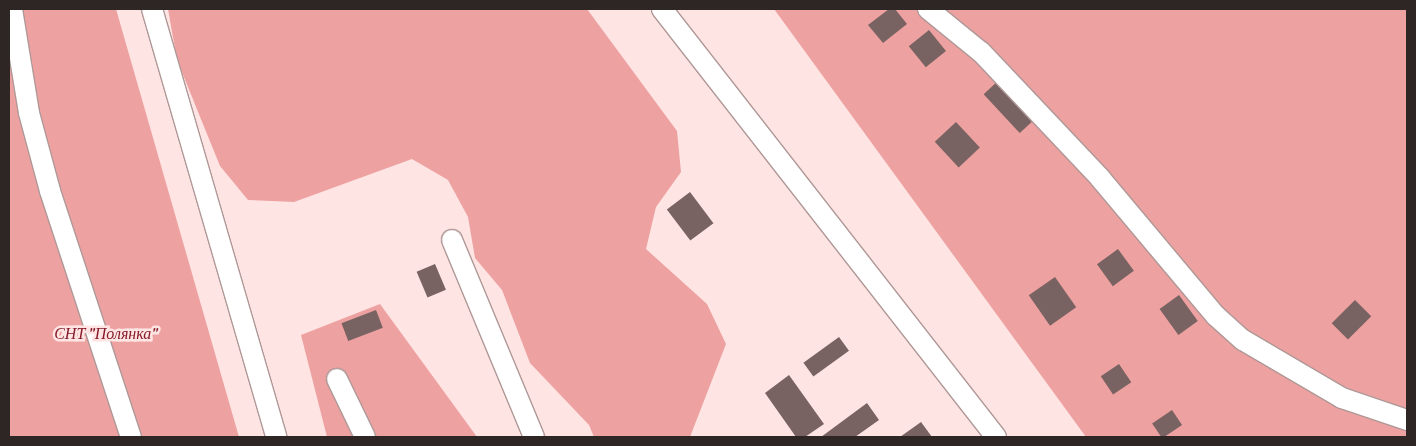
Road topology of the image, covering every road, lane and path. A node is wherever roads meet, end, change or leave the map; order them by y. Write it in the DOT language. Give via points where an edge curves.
graph roads {
  1 [pos="12,9"];
  2 [pos="152,9"];
  3 [pos="662,9"];
  4 [pos="928,9"];
  5 [pos="452,240"];
  6 [pos="336,379"];
  7 [pos="1407,420"];
  8 [pos="131,437"];
  9 [pos="276,437"];
  10 [pos="365,437"];
  11 [pos="534,437"];
  12 [pos="996,437"];
  1 -- 8 [label="street" via="29,113 50,191"];
  2 -- 9 [label="street"];
  3 -- 12 [label="street"];
  4 -- 7 [label="street" via="981,52 1100,178 1216,316 1243,340 1342,398"];
  5 -- 11 [label="street"];
  6 -- 10 [label="street"];
}
